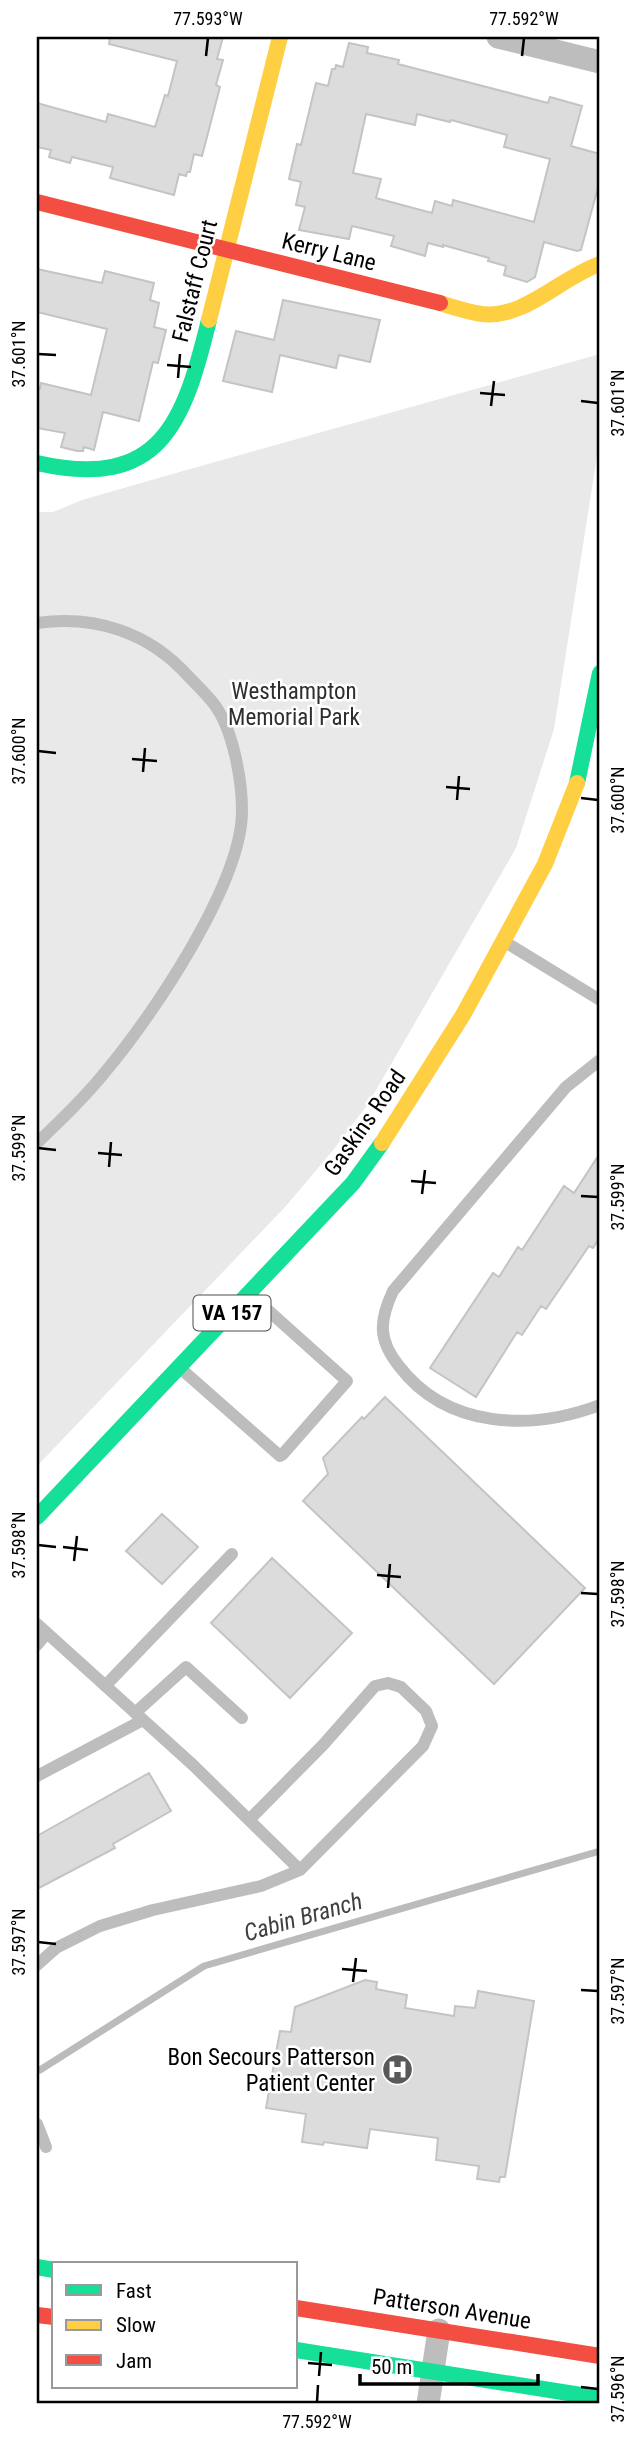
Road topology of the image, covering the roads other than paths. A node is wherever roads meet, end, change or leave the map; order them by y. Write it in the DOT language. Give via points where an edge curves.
graph roads {
  1 [pos="280,37"];
  2 [pos="498,37"];
  3 [pos="600,62"];
  4 [pos="37,202"];
  5 [pos="227,250"];
  6 [pos="600,264"];
  7 [pos="37,463"];
  8 [pos="37,622"];
  9 [pos="600,673"];
  10 [pos="503,941"];
  11 [pos="600,1000"];
  12 [pos="600,1060"];
  13 [pos="37,1143"];
  14 [pos="250,1294"];
  15 [pos="180,1367"];
  16 [pos="600,1405"];
  17 [pos="37,1517"];
  18 [pos="232,1553"];
  19 [pos="42,1628"];
  20 [pos="37,1645"];
  21 [pos="105,1686"];
  22 [pos="139,1717"];
  23 [pos="242,1718"];
  24 [pos="37,1776"];
  25 [pos="250,1820"];
  26 [pos="300,1870"];
  27 [pos="37,1965"];
  28 [pos="37,2124"];
  29 [pos="46,2147"];
  30 [pos="298,2308"];
  31 [pos="439,2330"];
  32 [pos="298,2350"];
  33 [pos="600,2356"];
  34 [pos="433,2372"];
  35 [pos="600,2398"];
  36 [pos="428,2404"];
  1 -- 5 [label="main road, Falstaff Court"];
  2 -- 3 [label="street"];
  4 -- 5 [label="main road, Kerry Lane"];
  5 -- 6 [label="main road, Kerry Lane" via="496,315 509,313"];
  5 -- 7 [label="main road, Falstaff Court" via="196,369 173,426 155,446 115,467 87,472"];
  8 -- 13 [label="lane" via="96,622 123,630 174,660 216,707 237,755 242,813 232,864 209,914 148,1015 108,1069"];
  9 -- 10 [label="main road, Gaskins Road / VA 157" via="578,784 545,864"];
  10 -- 11 [label="lane"];
  10 -- 14 [label="main road, Gaskins Road / VA 157" via="463,1015 385,1139 353,1183"];
  12 -- 16 [label="lane" via="566,1087 393,1291 382,1332 387,1351 421,1392 469,1415 531,1421"];
  14 -- 15 [label="main road, Gaskins Road / VA 157"];
  14 -- 15 [label="lane" via="347,1381 282,1455"];
  15 -- 17 [label="main road, Gaskins Road / VA 157"];
  18 -- 21 [label="lane"];
  19 -- 20 [label="lane"];
  19 -- 21 [label="lane"];
  21 -- 22 [label="lane"];
  22 -- 23 [label="lane" via="186,1667"];
  22 -- 24 [label="lane"];
  22 -- 25 [label="lane"];
  25 -- 26 [label="lane"];
  25 -- 26 [label="lane" via="375,1686 401,1687 426,1711 432,1726 423,1746"];
  26 -- 27 [label="lane" via="261,1886 100,1926 56,1948"];
  28 -- 29 [label="lane"];
  30 -- 31 [label="main road, Patterson Avenue"];
  31 -- 33 [label="main road, Patterson Avenue"];
  31 -- 34 [label="street"];
  32 -- 34 [label="main road"];
  34 -- 35 [label="main road"];
  34 -- 36 [label="street"];
}
